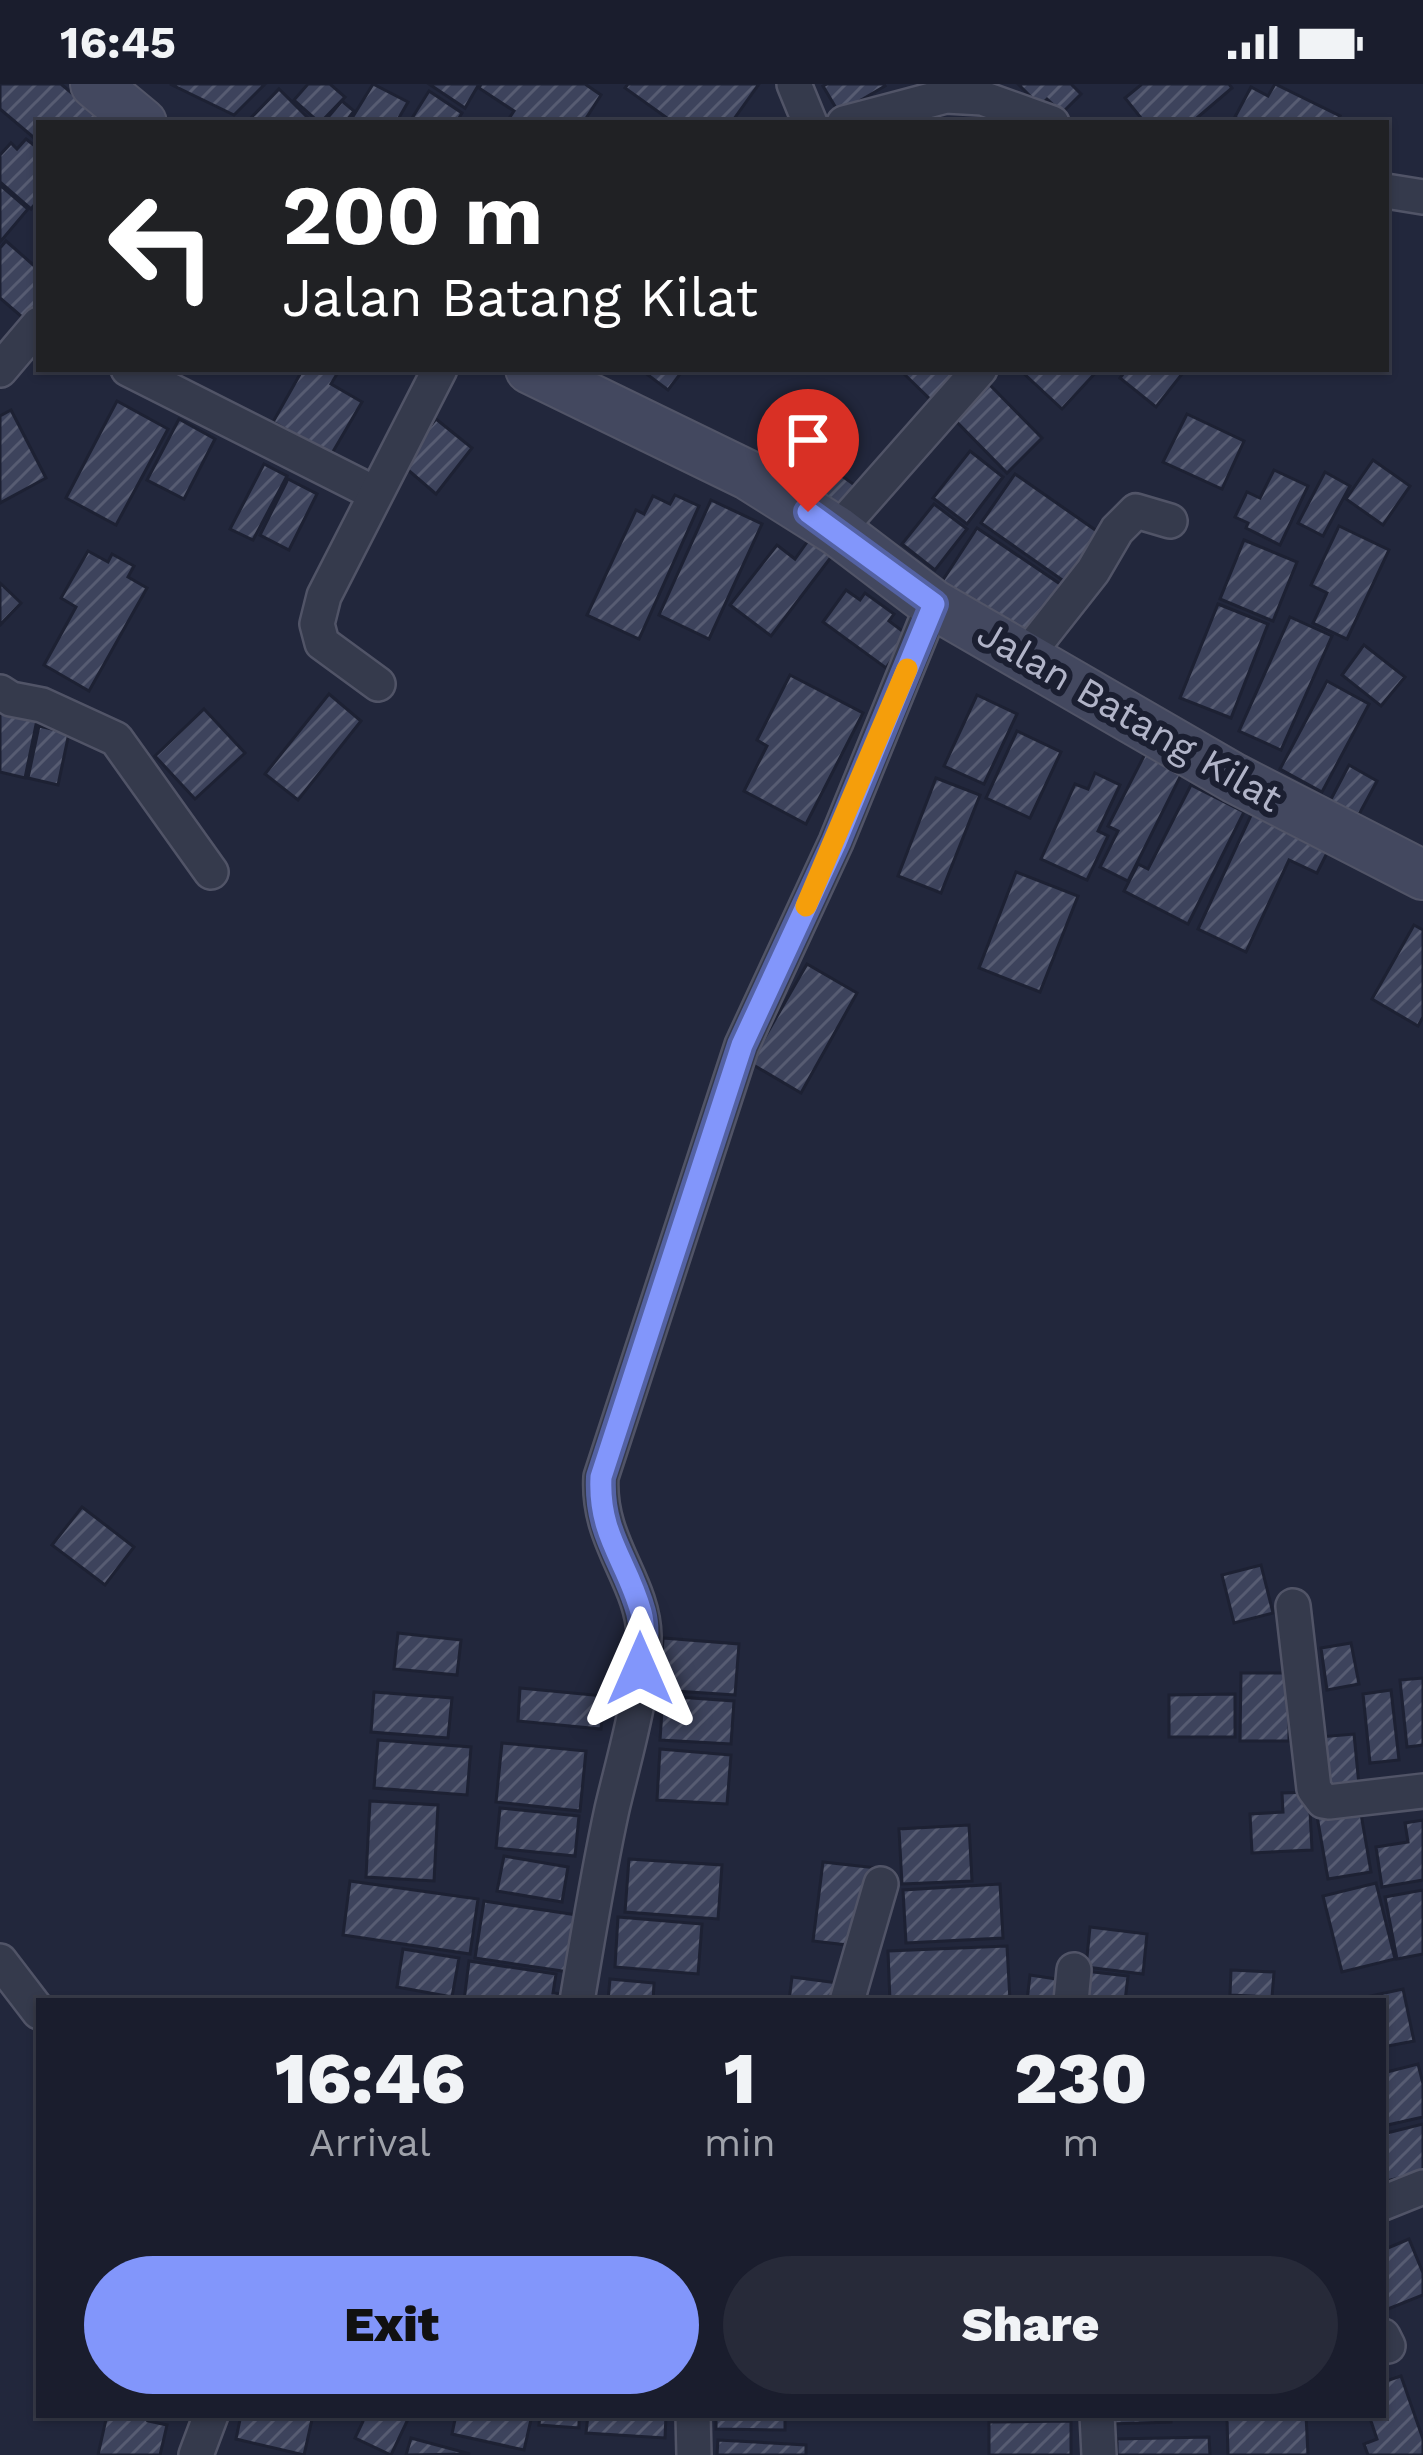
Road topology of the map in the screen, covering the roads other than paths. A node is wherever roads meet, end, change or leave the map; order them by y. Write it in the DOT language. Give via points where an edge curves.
graph roads {
  1 [pos="794,84"];
  2 [pos="809,120"];
  3 [pos="855,120"];
  4 [pos="1044,120"];
  5 [pos="1389,191"];
  6 [pos="1423,197"];
  7 [pos="36,328"];
  8 [pos="0,370"];
  9 [pos="134,372"];
  10 [pos="438,372"];
  11 [pos="536,372"];
  12 [pos="977,372"];
  13 [pos="374,494"];
  14 [pos="1170,520"];
  15 [pos="837,532"];
  16 [pos="934,604"];
  17 [pos="1026,656"];
  18 [pos="378,684"];
  19 [pos="0,692"];
  20 [pos="212,872"];
  21 [pos="1423,875"];
  22 [pos="1293,1606"];
  23 [pos="1423,1791"];
  24 [pos="881,1884"];
  25 [pos="0,1961"];
  26 [pos="578,1998"];
  27 [pos="848,1998"];
  28 [pos="36,2008"];
  29 [pos="1423,2187"];
  30 [pos="1386,2202"];
  31 [pos="210,2418"];
  32 [pos="693,2418"];
  33 [pos="1097,2418"];
  34 [pos="196,2455"];
  35 [pos="694,2455"];
  36 [pos="1099,2455"];
  1 -- 2 [label="street"];
  3 -- 4 [label="street" via="946,96 982,98"];
  5 -- 6 [label="street"];
  7 -- 8 [label="street"];
  9 -- 13 [label="street"];
  10 -- 13 [label="street"];
  11 -- 15 [label="street, Jalan Batang Kilat" via="748,475"];
  12 -- 15 [label="street"];
  13 -- 18 [label="street" via="317,624 322,643"];
  14 -- 17 [label="street" via="1136,512"];
  15 -- 16 [label="street, Jalan Batang Kilat"];
  16 -- 17 [label="street, Jalan Batang Kilat"];
  16 -- 26 [label="street" via="742,1045 601,1477 599,1507 644,1636"];
  17 -- 21 [label="street, Jalan Batang Kilat" via="1234,778"];
  19 -- 20 [label="street" via="116,739"];
  22 -- 23 [label="street" via="1318,1796 1329,1802"];
  24 -- 27 [label="street"];
  25 -- 28 [label="street"];
  29 -- 30 [label="street"];
  31 -- 34 [label="street"];
  32 -- 35 [label="street"];
  33 -- 36 [label="street"];
}
